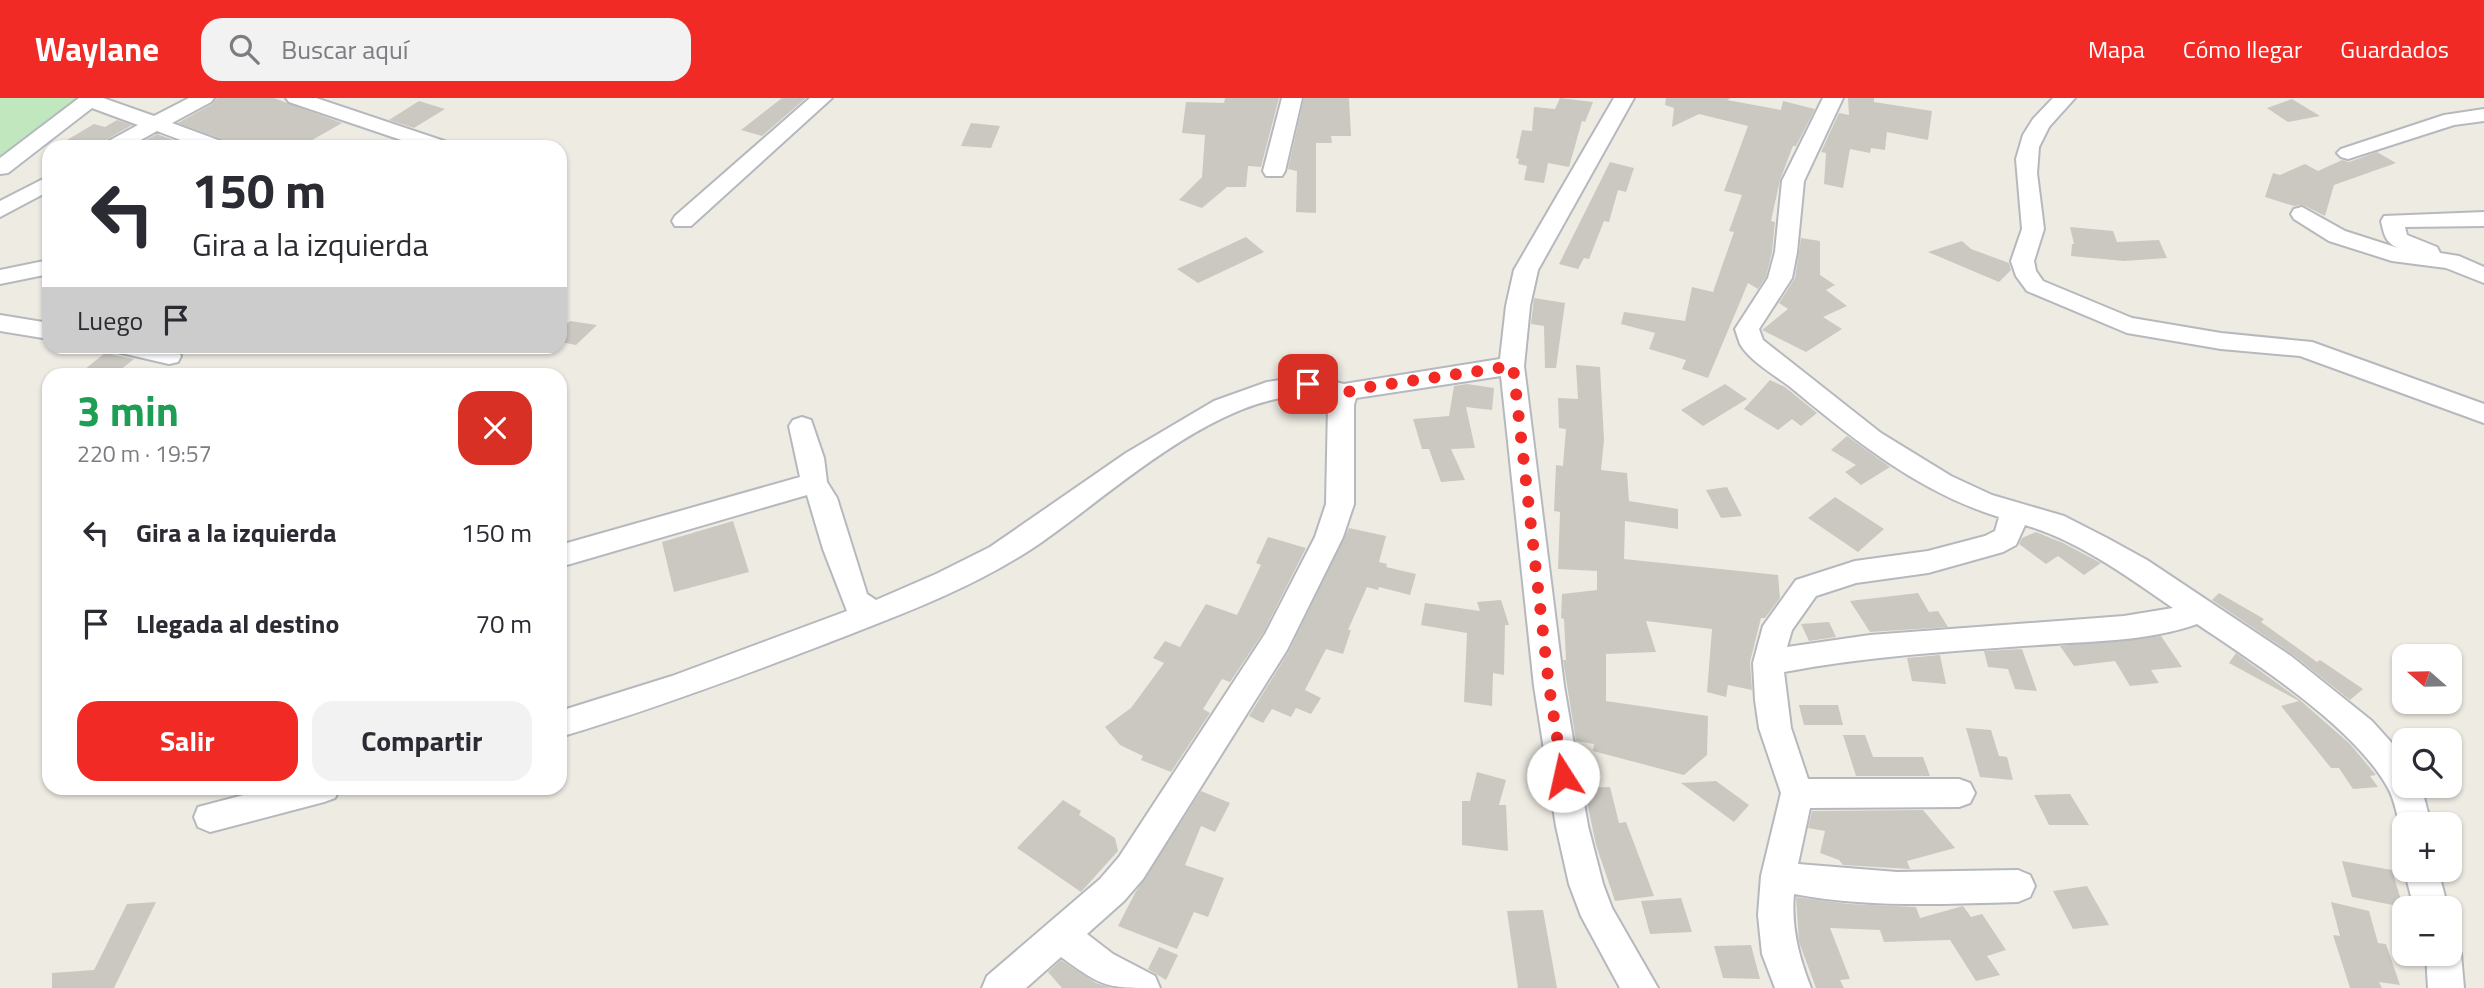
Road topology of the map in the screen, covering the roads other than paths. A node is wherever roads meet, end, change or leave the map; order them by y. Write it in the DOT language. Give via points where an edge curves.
graph roads {
  1 [pos="204,98"];
  2 [pos="296,98"];
  3 [pos="822,98"];
  4 [pos="1292,98"];
  5 [pos="1624,98"];
  6 [pos="1833,98"];
  7 [pos="2065,98"];
  8 [pos="2466,98"];
  9 [pos="90,99"];
  10 [pos="2484,107"];
  11 [pos="2484,115"];
  12 [pos="157,123"];
  13 [pos="125,140"];
  14 [pos="201,140"];
  15 [pos="422,140"];
  16 [pos="2348,153"];
  17 [pos="8,162"];
  18 [pos="42,166"];
  19 [pos="1274,171"];
  20 [pos="42,185"];
  21 [pos="0,210"];
  22 [pos="2302,214"];
  23 [pos="2484,219"];
  24 [pos="683,221"];
  25 [pos="2451,261"];
  26 [pos="42,268"];
  27 [pos="2484,276"];
  28 [pos="0,277"];
  29 [pos="0,323"];
  30 [pos="42,330"];
  31 [pos="160,354"];
  32 [pos="169,356"];
  33 [pos="1513,366"];
  34 [pos="1346,393"];
  35 [pos="2484,414"];
  36 [pos="802,426"];
  37 [pos="814,483"];
  38 [pos="2013,510"];
  39 [pos="567,554"];
  40 [pos="2199,610"];
  41 [pos="876,612"];
  42 [pos="1768,663"];
  43 [pos="567,722"];
  44 [pos="1797,793"];
  45 [pos="1959,793"];
  46 [pos="296,795"];
  47 [pos="2412,812"];
  48 [pos="210,817"];
  49 [pos="1777,876"];
  50 [pos="2018,886"];
  51 [pos="1060,934"];
  52 [pos="2444,966"];
  53 [pos="1000,988"];
  54 [pos="1142,988"];
  55 [pos="1640,988"];
  56 [pos="1793,988"];
  57 [pos="2446,988"];
  1 -- 12 [label="street"];
  2 -- 15 [label="street"];
  3 -- 24 [label="street"];
  4 -- 19 [label="street"];
  5 -- 33 [label="street" via="1546,229 1527,270 1518,306"];
  6 -- 38 [label="street" via="1793,181 1780,278 1747,329 1748,337 1761,353 1872,440 1962,494"];
  7 -- 35 [label="street" via="2043,118 2030,138 2024,160 2034,232 2022,254 2022,265 2035,286 2127,325 2221,341 2303,348"];
  8 -- 10 [label="street"];
  9 -- 12 [label="street"];
  9 -- 17 [label="street"];
  11 -- 16 [label="street" via="2451,119"];
  12 -- 13 [label="street"];
  12 -- 14 [label="street"];
  17 -- 18 [label="street"];
  20 -- 21 [label="street"];
  22 -- 25 [label="street" via="2337,236 2392,254"];
  23 -- 25 [label="street" via="2392,221 2397,239"];
  25 -- 27 [label="street"];
  26 -- 28 [label="street"];
  29 -- 30 [label="street"];
  31 -- 32 [label="street"];
  33 -- 34 [label="street"];
  33 -- 55 [label="street" via="1549,686 1572,826 1598,916"];
  34 -- 41 [label="street" via="1308,384 1244,398 1168,438 999,556"];
  34 -- 51 [label="street" via="1341,405 1340,504 1305,589 1261,667 1131,869"];
  36 -- 37 [label="street"];
  37 -- 39 [label="street"];
  37 -- 41 [label="street" via="823,498 853,594 858,604"];
  38 -- 40 [label="street" via="2054,523 2097,545"];
  38 -- 42 [label="street" via="2006,538 1993,545 1928,562 1855,572 1806,588 1778,626"];
  40 -- 42 [label="street" via="2183,620 1875,644"];
  40 -- 47 [label="street" via="2280,665 2361,730 2405,786"];
  41 -- 43 [label="street" via="627,705"];
  42 -- 44 [label="street" via="1775,728"];
  44 -- 45 [label="street"];
  44 -- 49 [label="street"];
  46 -- 48 [label="street"];
  49 -- 50 [label="street" via="1849,886"];
  49 -- 56 [label="street" via="1780,954"];
  51 -- 53 [label="street"];
  51 -- 54 [label="street" via="1100,966"];
  52 -- 57 [label="street"];
}
